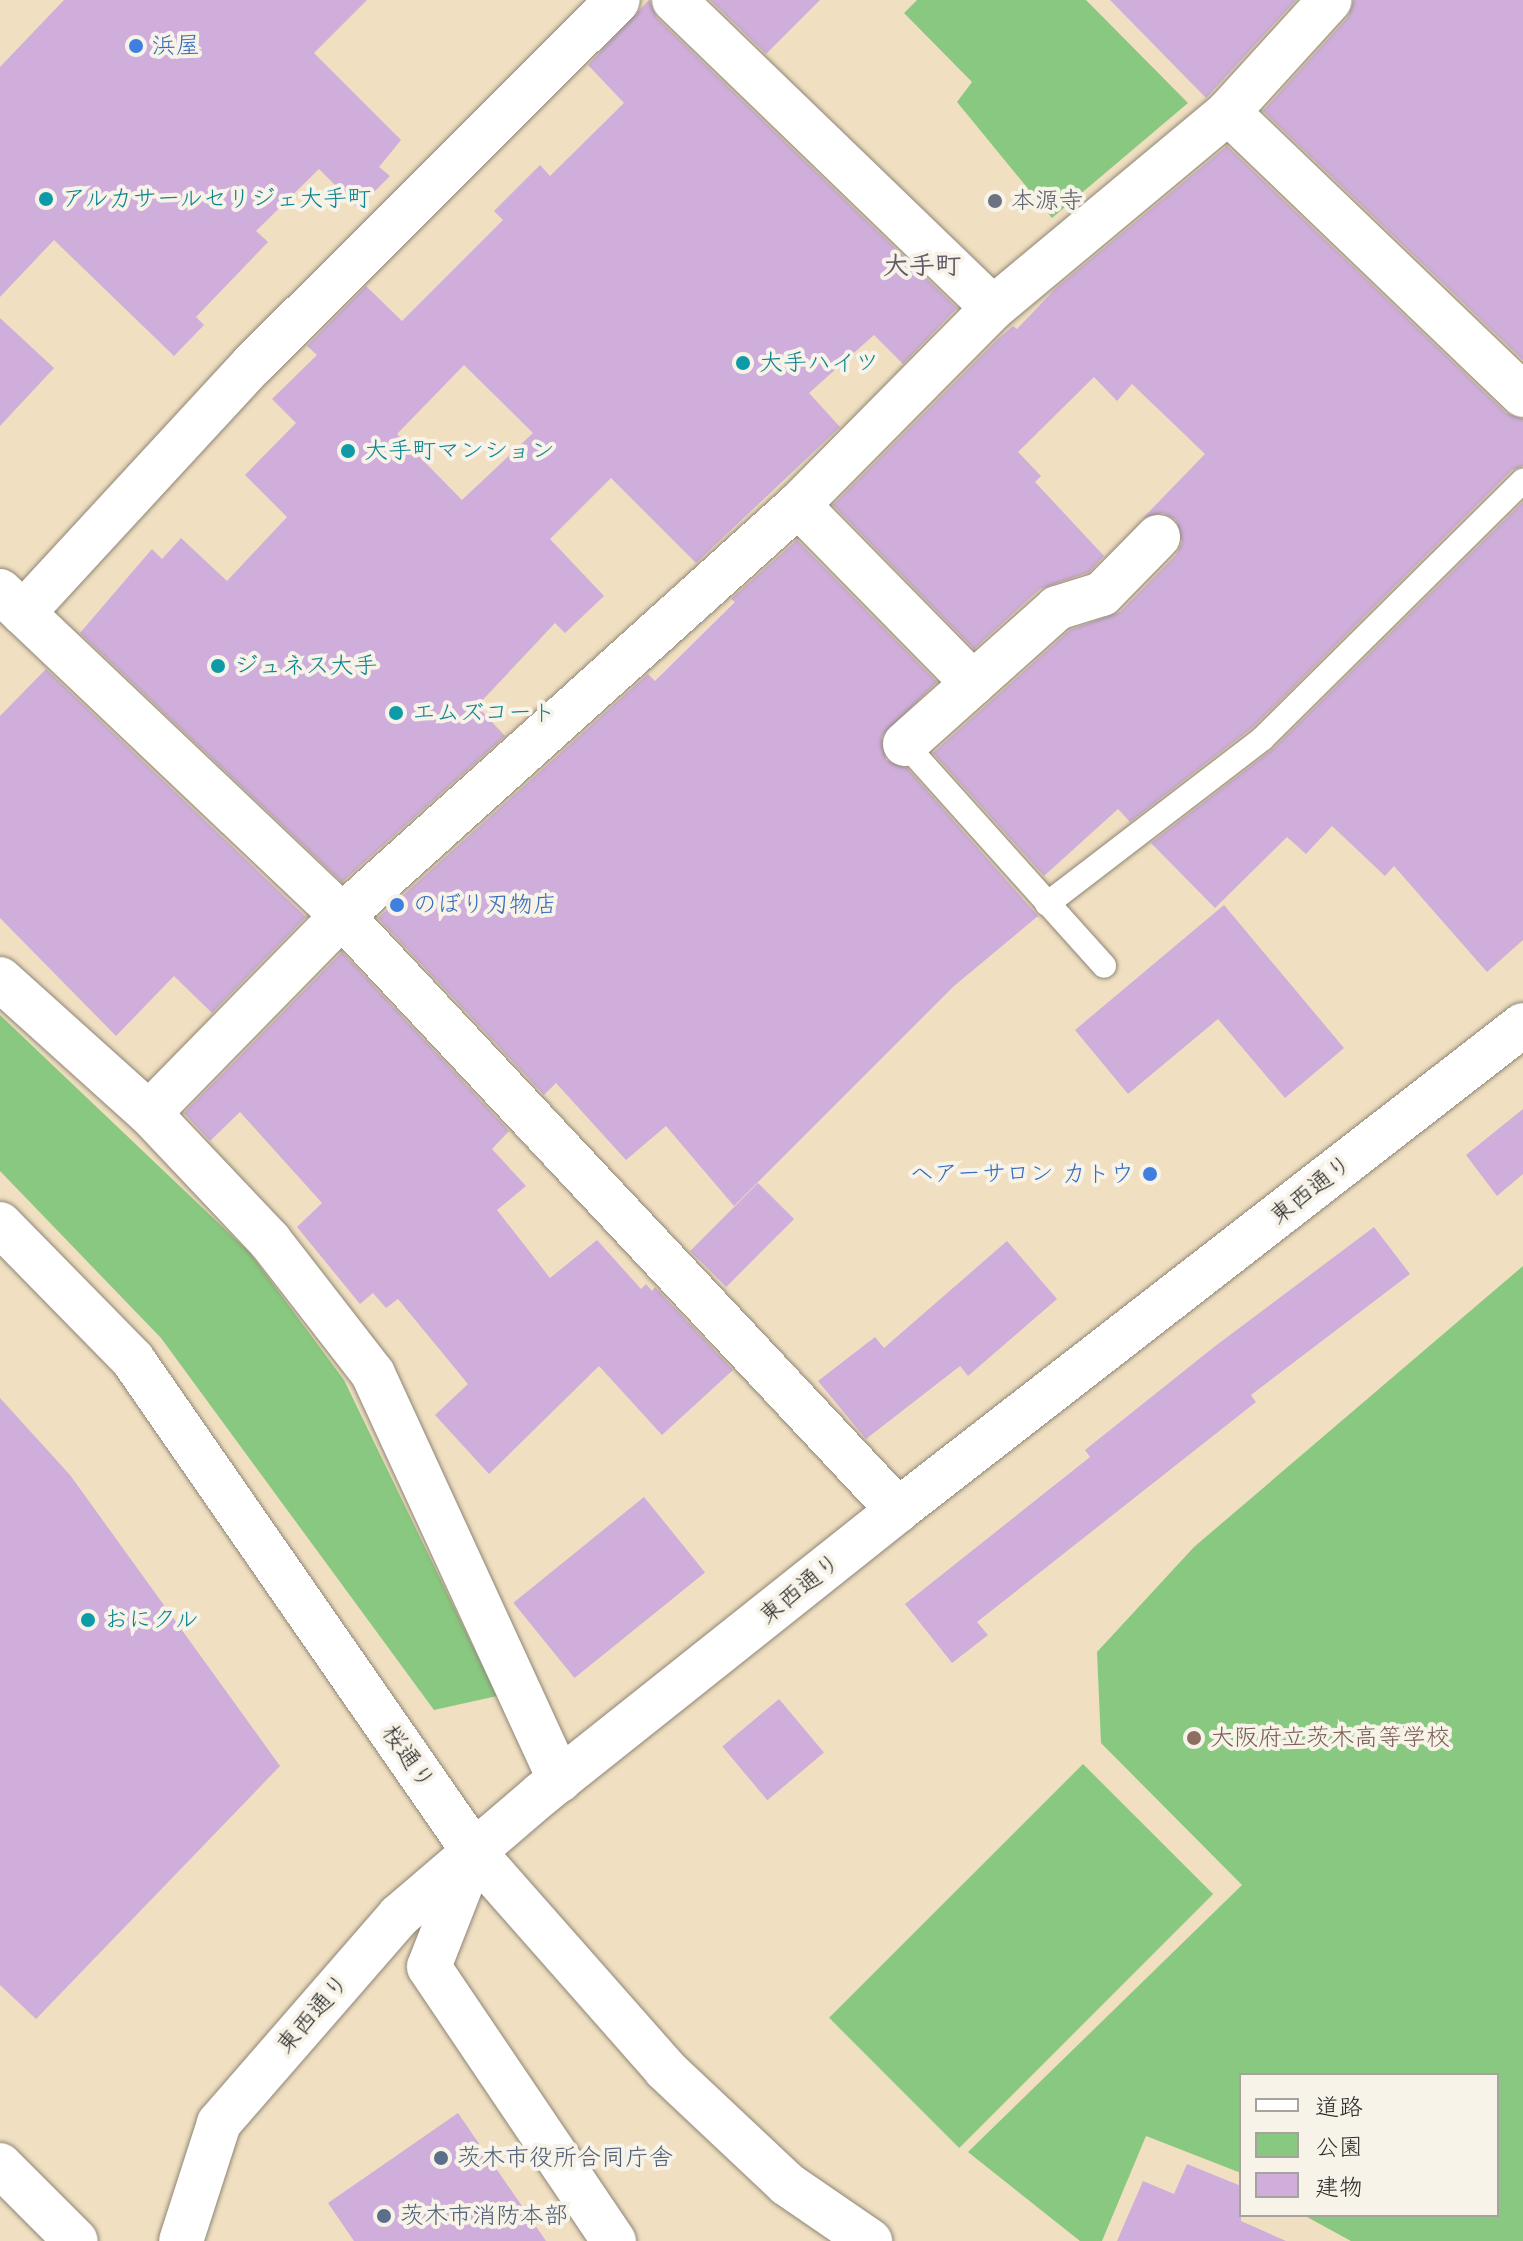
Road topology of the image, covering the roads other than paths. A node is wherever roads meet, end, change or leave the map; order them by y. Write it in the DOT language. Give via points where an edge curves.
graph roads {
  1 [pos="618,0"];
  2 [pos="674,0"];
  3 [pos="1330,0"];
  4 [pos="1228,112"];
  5 [pos="993,308"];
  6 [pos="1523,395"];
  7 [pos="1523,481"];
  8 [pos="798,505"];
  9 [pos="1158,537"];
  10 [pos="11,602"];
  11 [pos="973,683"];
  12 [pos="905,744"];
  13 [pos="1047,904"];
  14 [pos="342,916"];
  15 [pos="1104,966"];
  16 [pos="0,979"];
  17 [pos="1523,1025"];
  18 [pos="149,1113"];
  19 [pos="0,1224"];
  20 [pos="898,1510"];
  21 [pos="560,1780"];
  22 [pos="474,1852"];
  23 [pos="0,2165"];
  24 [pos="76,2241"];
  25 [pos="181,2241"];
  26 [pos="614,2241"];
  27 [pos="870,2241"];
  1 -- 10 [label="street"];
  2 -- 5 [label="street"];
  3 -- 4 [label="street"];
  4 -- 5 [label="street"];
  4 -- 6 [label="street"];
  5 -- 8 [label="street"];
  7 -- 13 [label="lane" via="1263,738"];
  8 -- 11 [label="street"];
  8 -- 14 [label="street"];
  9 -- 11 [label="street" via="1102,594 1057,608"];
  10 -- 14 [label="street"];
  11 -- 12 [label="street"];
  12 -- 13 [label="lane"];
  13 -- 15 [label="lane"];
  14 -- 18 [label="street"];
  14 -- 20 [label="street"];
  16 -- 18 [label="street"];
  17 -- 20 [label="street, 東西通り"];
  18 -- 21 [label="street" via="270,1241 373,1374"];
  19 -- 22 [label="street, 桜通り" via="133,1360"];
  20 -- 21 [label="street, 東西通り"];
  21 -- 22 [label="street, 東西通り"];
  22 -- 25 [label="street, 東西通り" via="399,1916 219,2123"];
  22 -- 26 [label="street" via="429,1967"];
  22 -- 27 [label="street, 桜通り" via="665,2069 787,2184"];
  23 -- 24 [label="street"];
}
